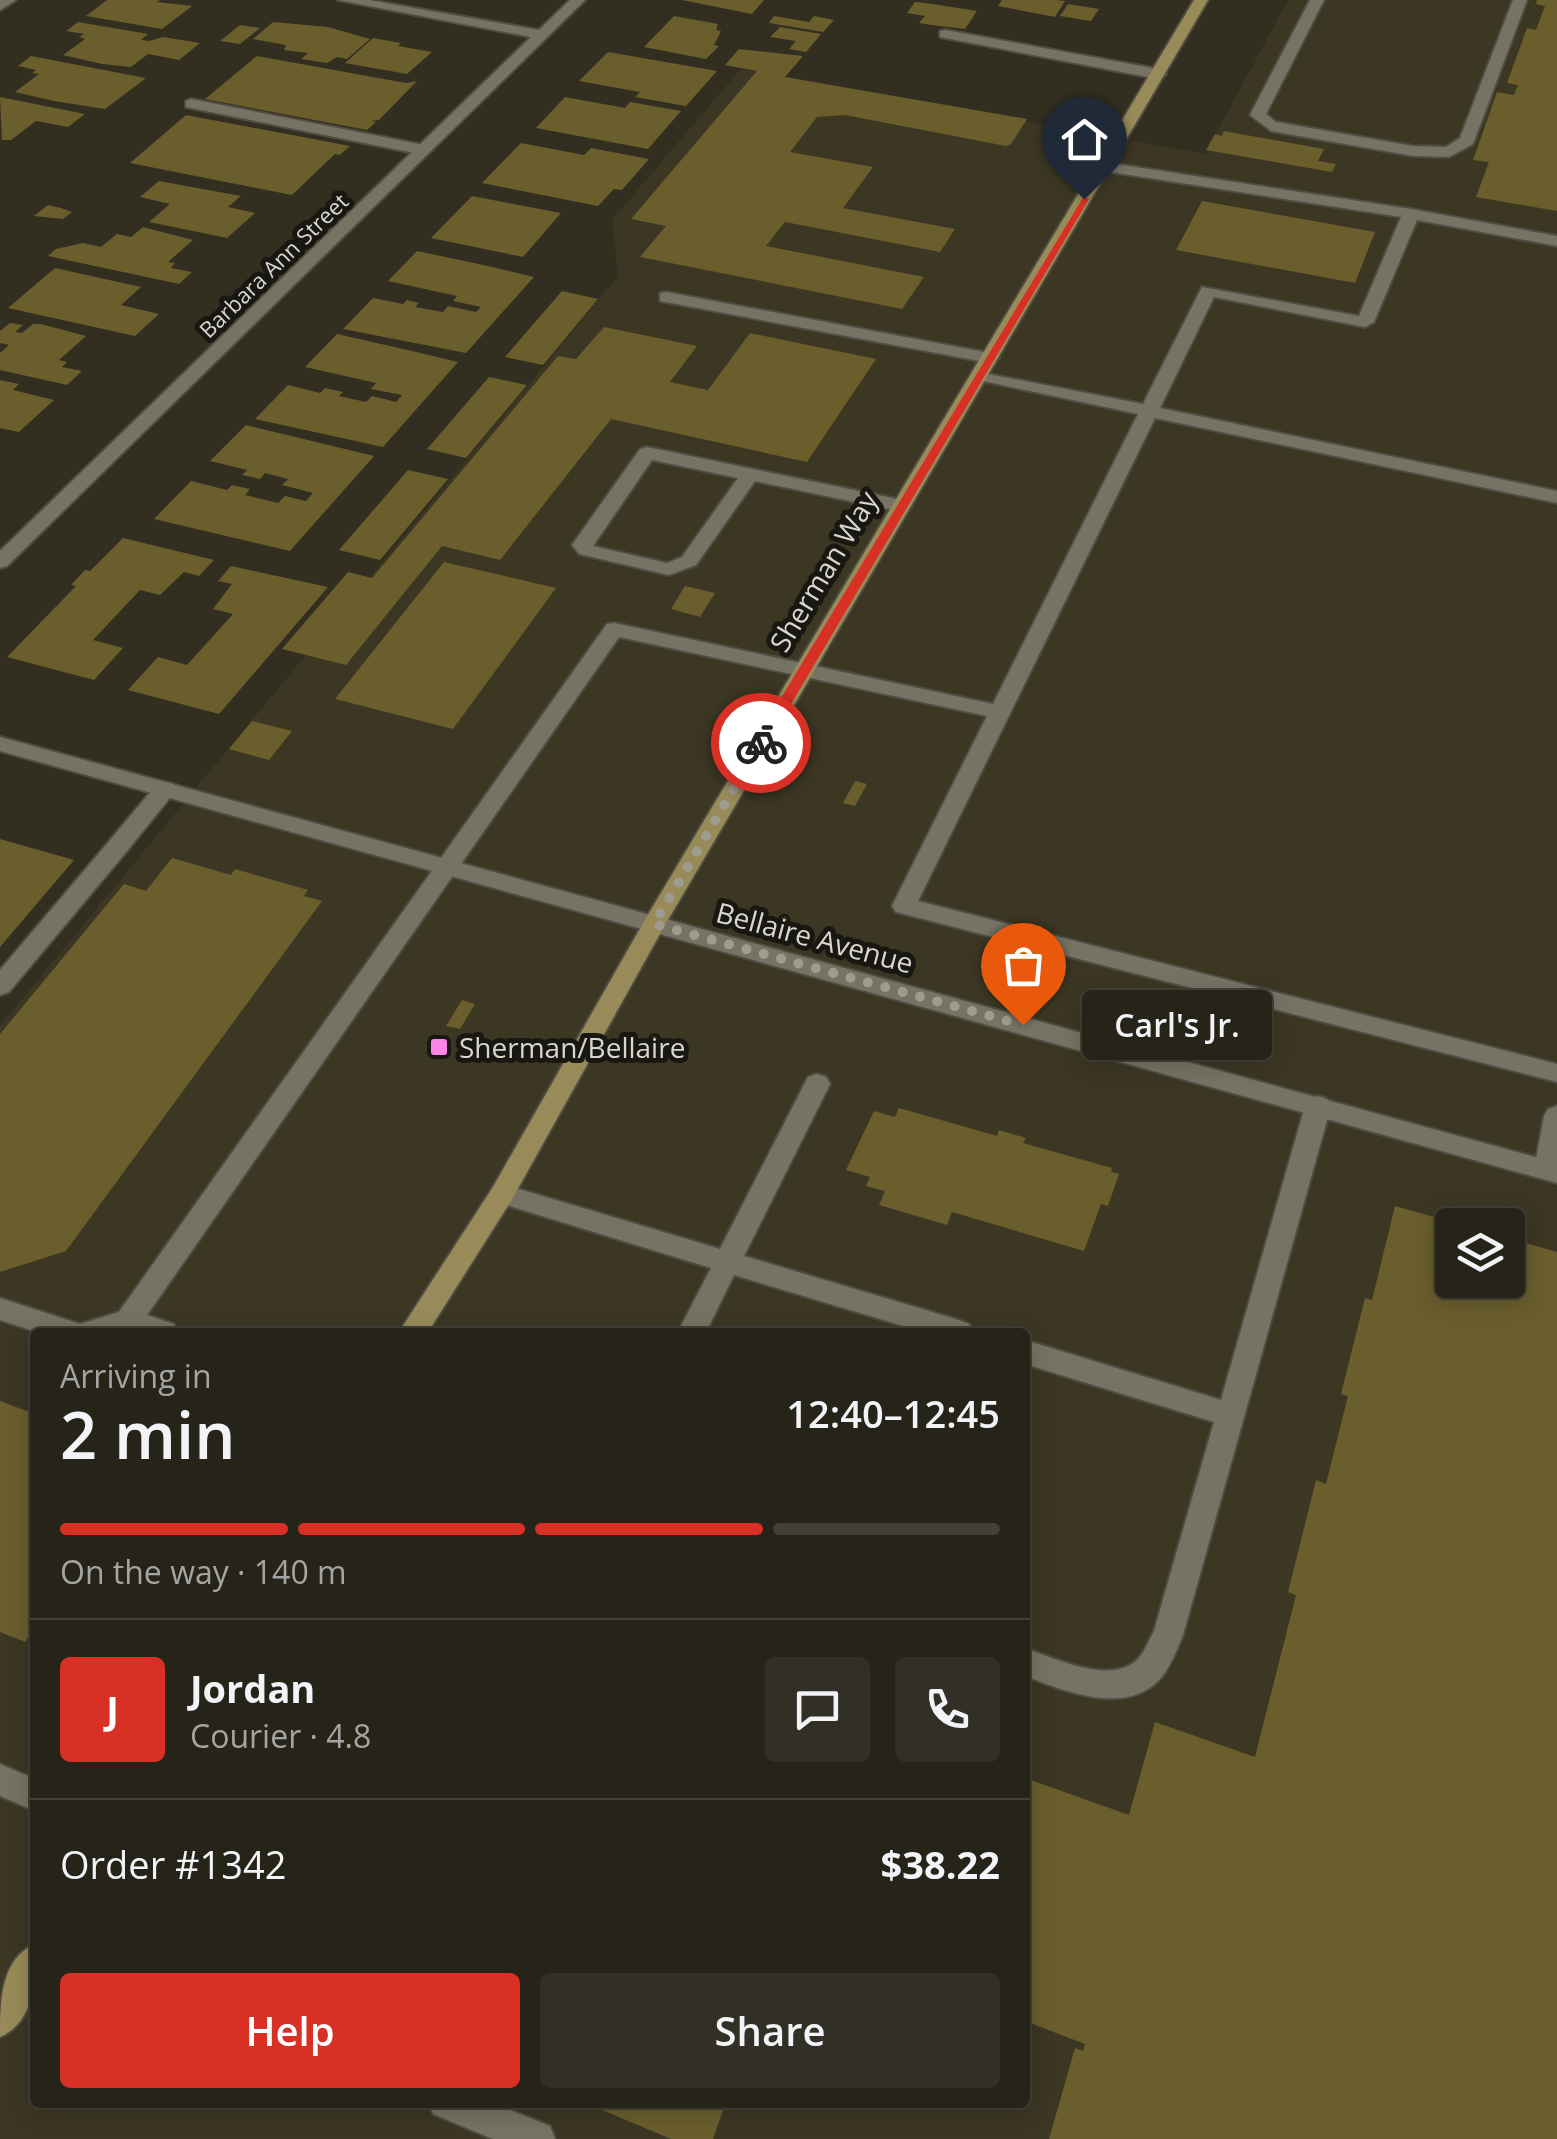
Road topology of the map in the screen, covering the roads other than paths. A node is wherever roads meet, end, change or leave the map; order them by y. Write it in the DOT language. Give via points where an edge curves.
graph roads {
  1 [pos="9,0"];
  2 [pos="345,0"];
  3 [pos="578,0"];
  4 [pos="1201,0"];
  5 [pos="1317,0"];
  6 [pos="1520,0"];
  7 [pos="0,6"];
  8 [pos="542,34"];
  9 [pos="944,34"];
  10 [pos="1158,74"];
  11 [pos="191,104"];
  12 [pos="424,150"];
  13 [pos="1103,167"];
  14 [pos="1411,214"];
  15 [pos="1557,241"];
  16 [pos="666,297"];
  17 [pos="990,358"];
  18 [pos="979,375"];
  19 [pos="1149,410"];
  20 [pos="750,475"];
  21 [pos="1557,496"];
  22 [pos="902,506"];
  23 [pos="0,562"];
  24 [pos="804,670"];
  25 [pos="1000,712"];
  26 [pos="0,744"];
  27 [pos="165,789"];
  28 [pos="447,867"];
  29 [pos="654,924"];
  30 [pos="0,986"];
  31 [pos="1557,1073"];
  32 [pos="816,1084"];
  33 [pos="1318,1106"];
  34 [pos="1557,1116"];
  35 [pos="1552,1171"];
  36 [pos="502,1194"];
  37 [pos="727,1262"];
  38 [pos="0,1309"];
  39 [pos="128,1321"];
  40 [pos="58,1328"];
  41 [pos="104,1328"];
  42 [pos="151,1328"];
  43 [pos="416,1328"];
  44 [pos="694,1328"];
  45 [pos="946,1328"];
  46 [pos="1030,1354"];
  47 [pos="1230,1415"];
  48 [pos="1030,1664"];
  49 [pos="0,1780"];
  50 [pos="30,1793"];
  51 [pos="30,1969"];
  52 [pos="0,2020"];
  53 [pos="461,2108"];
  54 [pos="537,2139"];
  1 -- 7 [label="street"];
  2 -- 8 [label="street"];
  3 -- 8 [label="street, Barbara Ann Street"];
  4 -- 10 [label="main road, Sherman Way"];
  5 -- 6 [label="street" via="1258,115 1271,126 1449,152 1467,140"];
  8 -- 12 [label="street, Barbara Ann Street"];
  9 -- 10 [label="street"];
  10 -- 13 [label="main road, Sherman Way"];
  11 -- 12 [label="street"];
  12 -- 23 [label="street, Barbara Ann Street"];
  13 -- 14 [label="street"];
  13 -- 17 [label="main road, Sherman Way"];
  14 -- 15 [label="street"];
  14 -- 19 [label="street" via="1365,322 1208,291"];
  16 -- 17 [label="street"];
  17 -- 18 [label="main road, Sherman Way"];
  18 -- 19 [label="street"];
  18 -- 22 [label="main road, Sherman Way"];
  19 -- 21 [label="street"];
  19 -- 25 [label="street"];
  20 -- 20 [label="street" via="647,454 582,545 680,568"];
  20 -- 22 [label="street"];
  22 -- 24 [label="main road, Sherman Way"];
  24 -- 25 [label="street"];
  24 -- 28 [label="street" via="614,629"];
  24 -- 29 [label="main road, Sherman Way"];
  25 -- 31 [label="street" via="904,906"];
  26 -- 27 [label="street, Bellaire Avenue"];
  27 -- 28 [label="street, Bellaire Avenue"];
  27 -- 30 [label="street"];
  28 -- 29 [label="street, Bellaire Avenue"];
  28 -- 39 [label="street"];
  29 -- 33 [label="street, Bellaire Avenue"];
  29 -- 36 [label="main road, Sherman Way"];
  32 -- 37 [label="street"];
  33 -- 35 [label="street, Bellaire Avenue"];
  33 -- 47 [label="street"];
  34 -- 35 [label="street"];
  36 -- 37 [label="street"];
  36 -- 43 [label="main road, Sherman Way"];
  37 -- 44 [label="street"];
  37 -- 45 [label="street"];
  38 -- 40 [label="street"];
  39 -- 41 [label="street"];
  39 -- 42 [label="street"];
  46 -- 47 [label="street"];
  47 -- 48 [label="street" via="1168,1634 1148,1670 1118,1684 1069,1678"];
  49 -- 50 [label="street"];
  51 -- 52 [label="main road"];
  53 -- 54 [label="street"];
}
